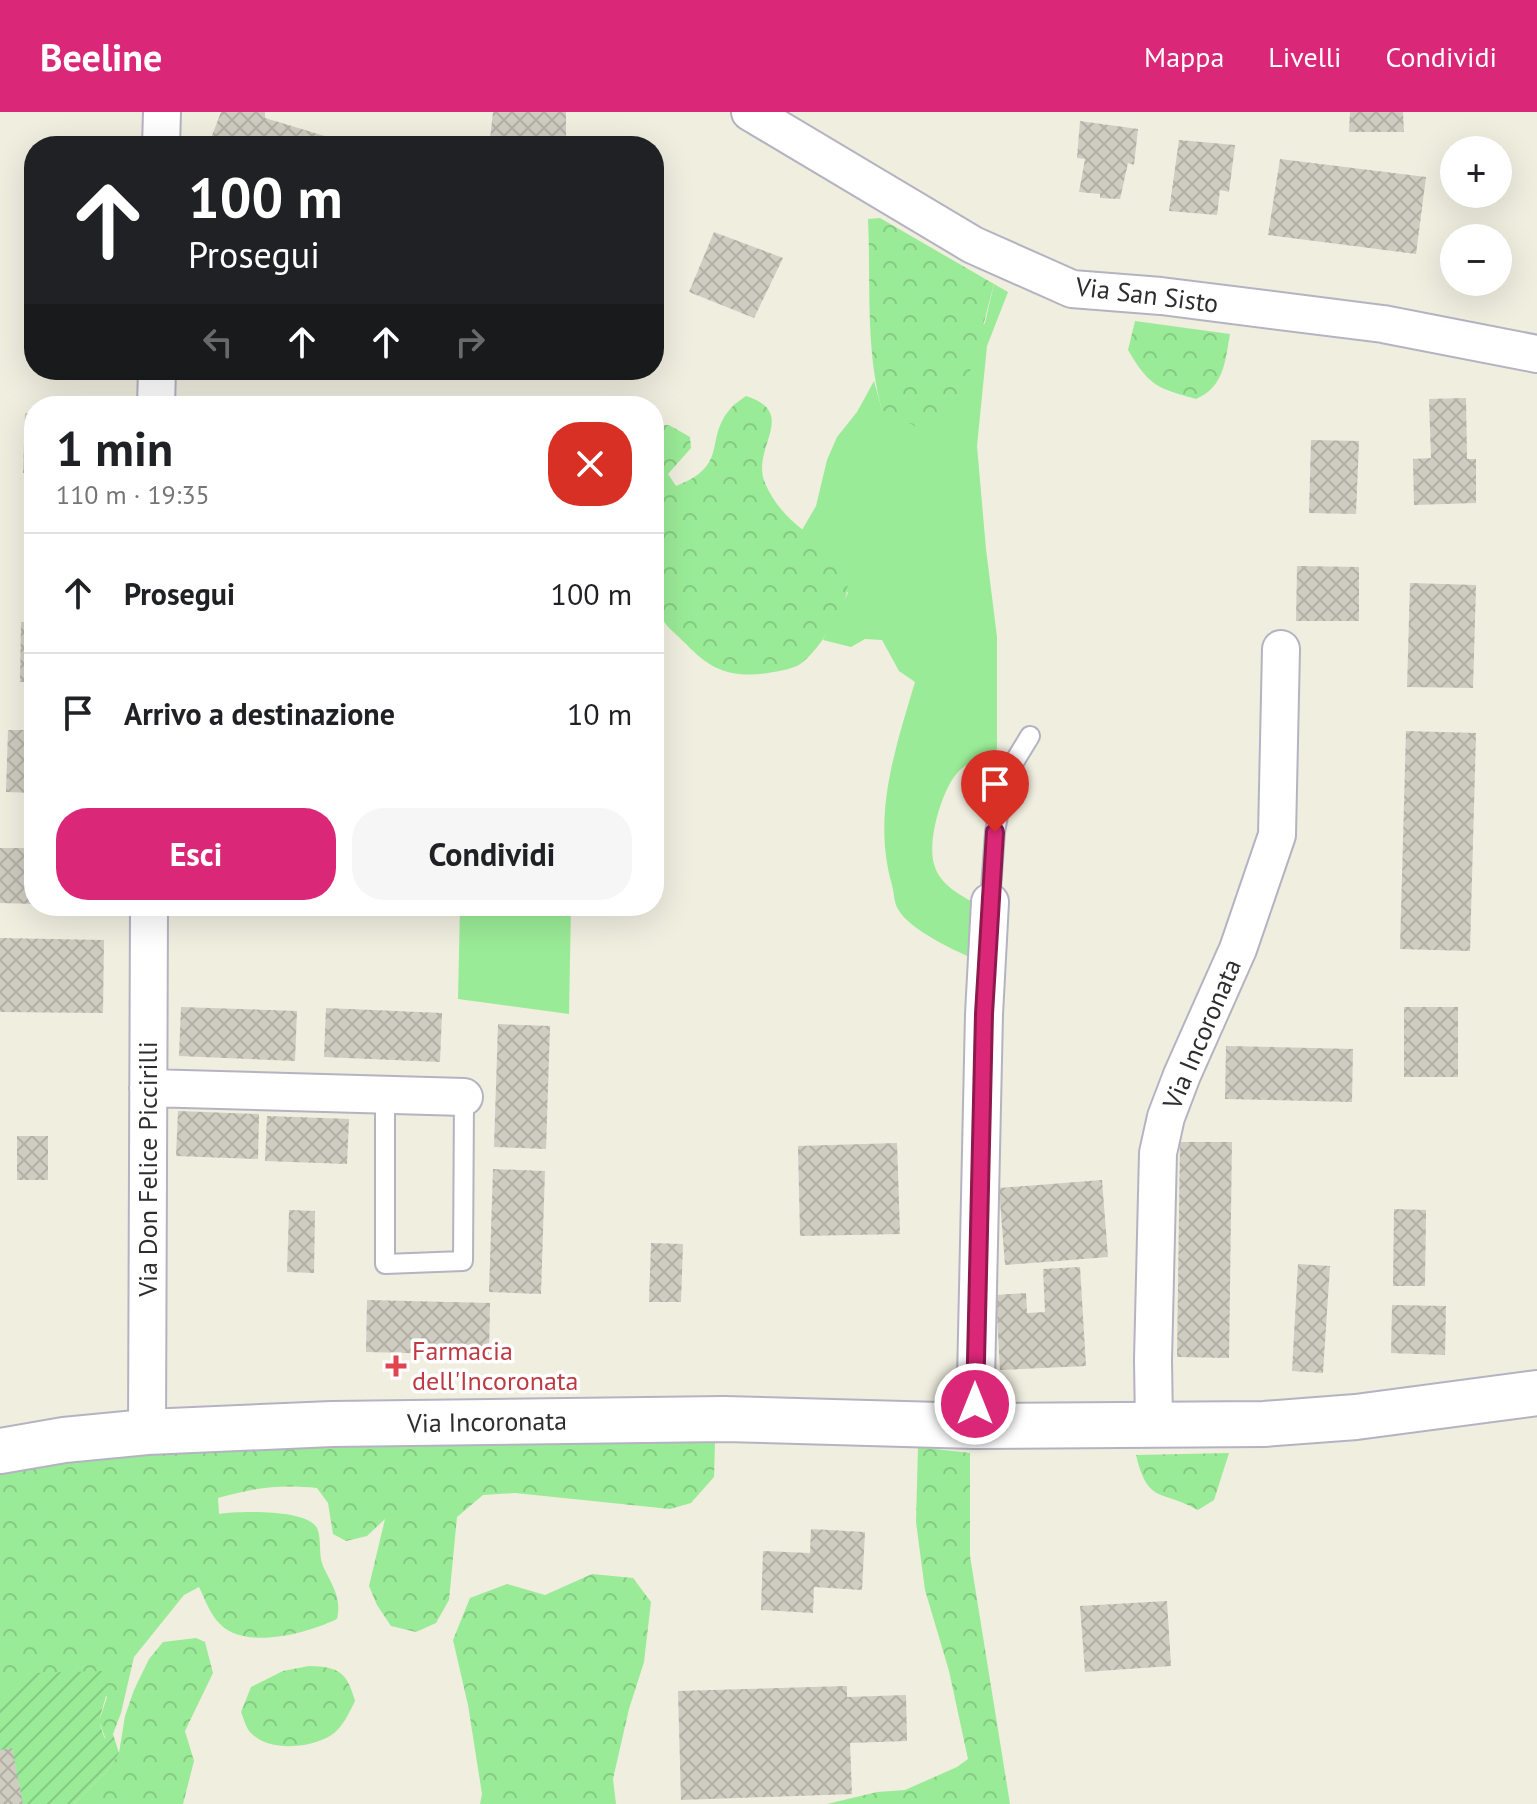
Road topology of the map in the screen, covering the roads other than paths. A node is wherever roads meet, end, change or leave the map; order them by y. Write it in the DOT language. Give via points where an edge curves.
graph roads {
  1 [pos="162,112"];
  2 [pos="750,112"];
  3 [pos="161,136"];
  4 [pos="1537,354"];
  5 [pos="1281,649"];
  6 [pos="1030,736"];
  7 [pos="990,902"];
  8 [pos="149,916"];
  9 [pos="148,1088"];
  10 [pos="385,1095"];
  11 [pos="464,1097"];
  12 [pos="1537,1393"];
  13 [pos="1154,1425"];
  14 [pos="975,1426"];
  15 [pos="147,1432"];
  16 [pos="0,1451"];
  1 -- 3 [label="street"];
  2 -- 4 [label="street, Via San Sisto" via="973,245 1072,289 1383,324"];
  5 -- 13 [label="street, Via Incoronata" via="1277,835 1238,949 1176,1089 1158,1153"];
  6 -- 7 [label="lane" via="1005,777"];
  7 -- 14 [label="street"];
  8 -- 9 [label="street, Via Don Felice Piccirilli"];
  9 -- 10 [label="street"];
  9 -- 15 [label="street, Via Don Felice Piccirilli"];
  10 -- 11 [label="street"];
  10 -- 11 [label="lane" via="385,1264 463,1261"];
  12 -- 13 [label="main road, Via Incoronata" via="1356,1417"];
  13 -- 14 [label="main road, Via Incoronata"];
  14 -- 15 [label="main road, Via Incoronata" via="645,1419"];
  15 -- 16 [label="main road, Via Incoronata"];
}
